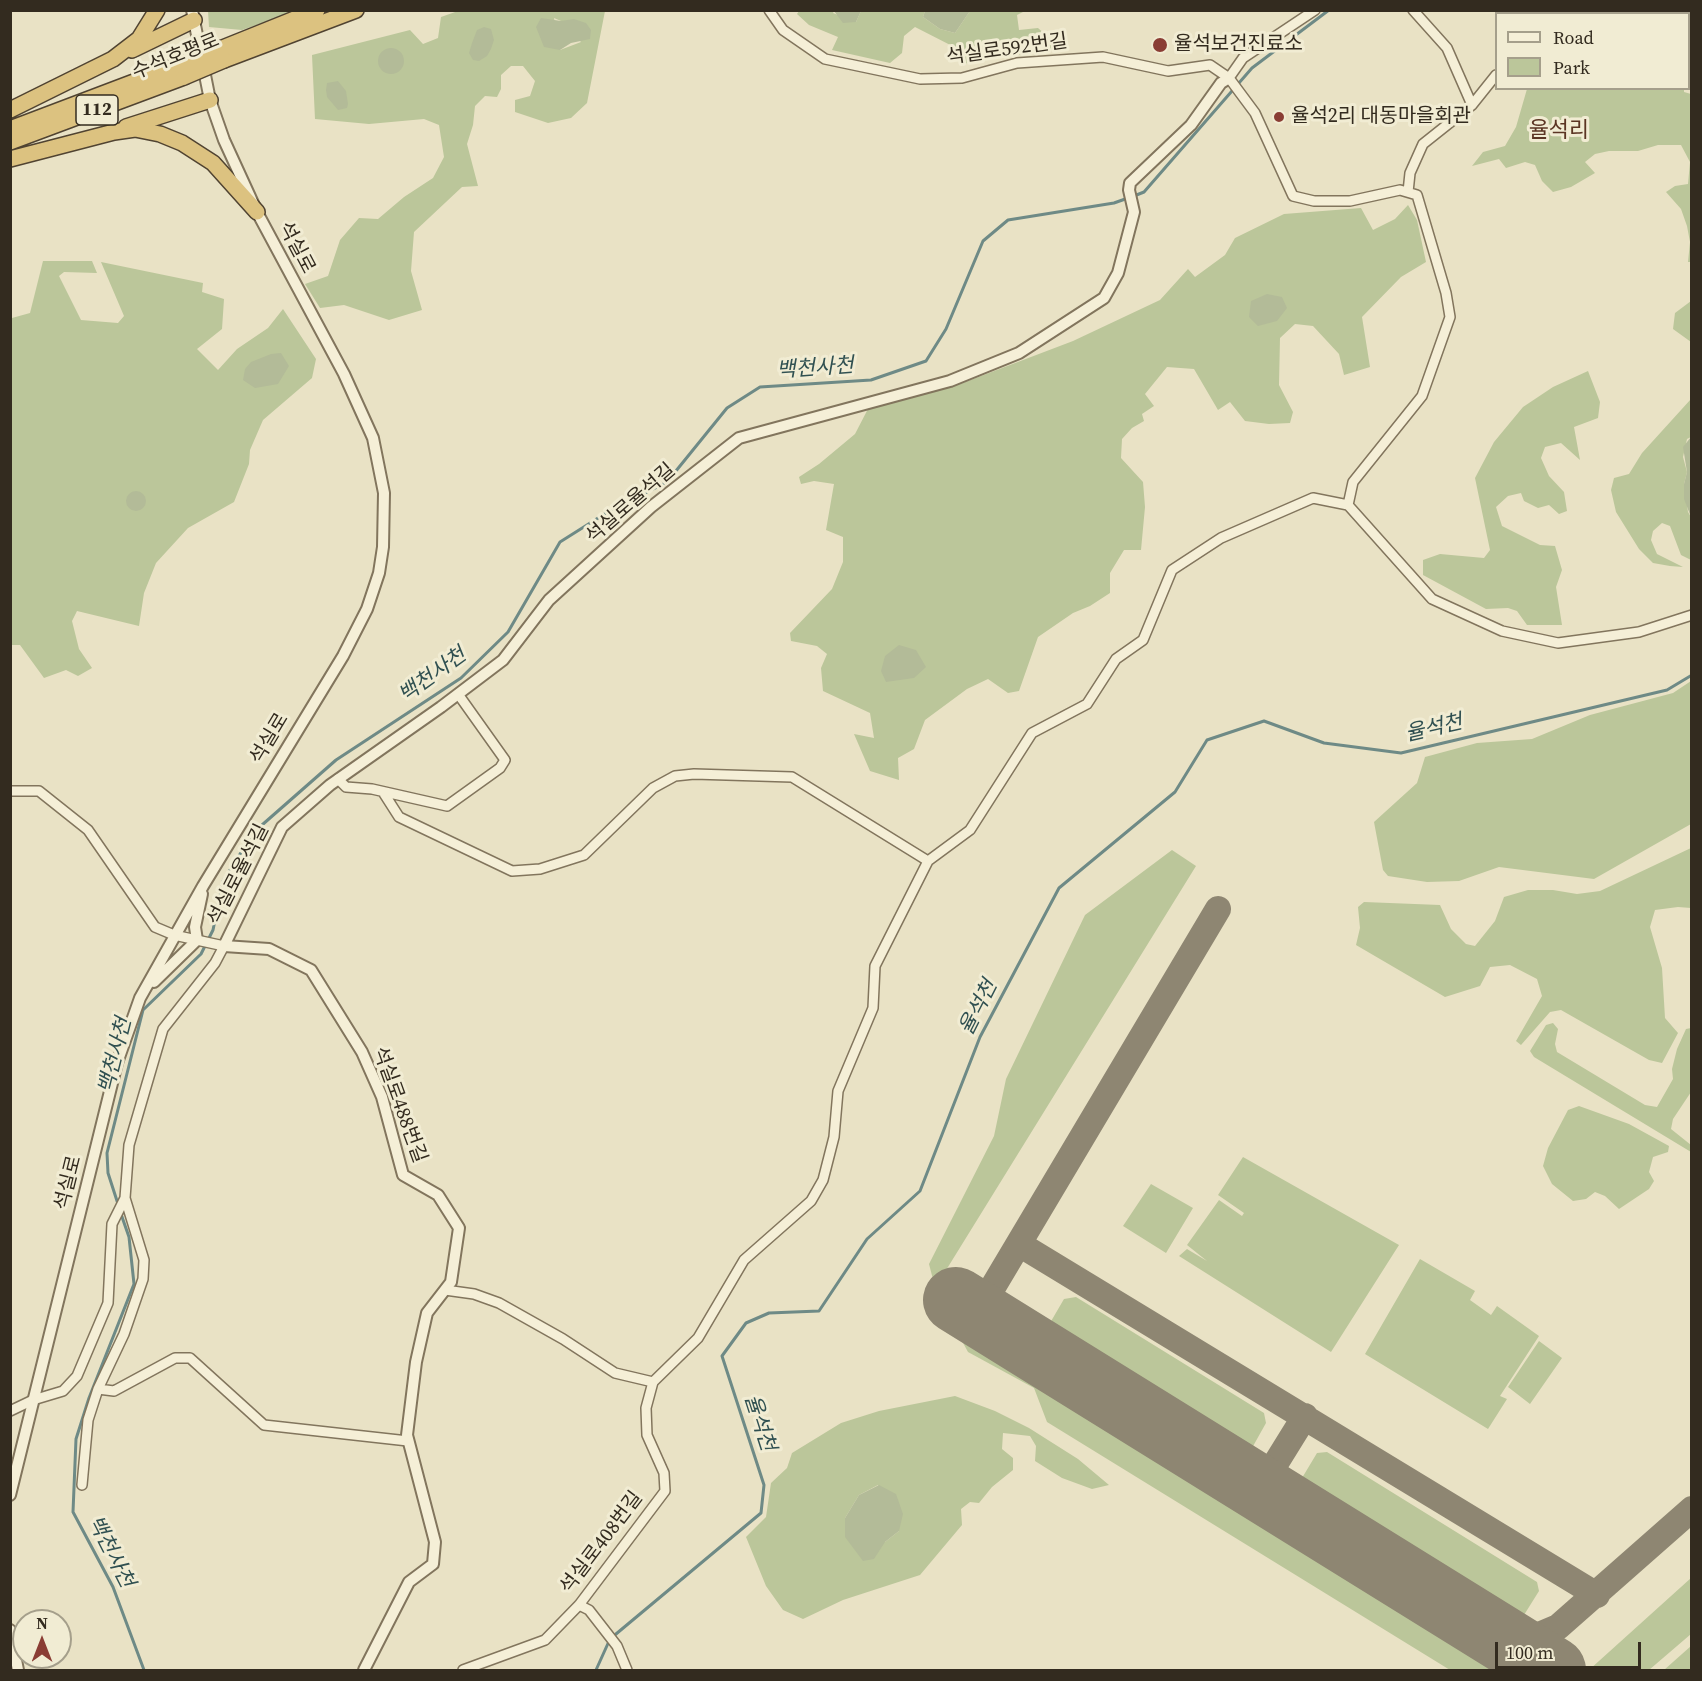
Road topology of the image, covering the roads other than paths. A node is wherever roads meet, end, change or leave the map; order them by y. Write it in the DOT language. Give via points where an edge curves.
graph roads {
  1 [pos="157,10"];
  2 [pos="317,10"];
  3 [pos="356,10"];
  4 [pos="769,10"];
  5 [pos="1315,10"];
  6 [pos="1413,10"];
  7 [pos="193,15"];
  8 [pos="222,55"];
  9 [pos="113,59"];
  10 [pos="182,71"];
  11 [pos="1495,77"];
  12 [pos="1230,81"];
  13 [pos="210,100"];
  14 [pos="1472,105"];
  15 [pos="10,110"];
  16 [pos="10,129"];
  17 [pos="115,132"];
  18 [pos="10,142"];
  19 [pos="10,159"];
  20 [pos="1407,192"];
  21 [pos="256,212"];
  22 [pos="1348,505"];
  23 [pos="1692,615"];
  24 [pos="458,694"];
  25 [pos="338,779"];
  26 [pos="10,791"];
  27 [pos="383,792"];
  28 [pos="928,861"];
  29 [pos="203,886"];
  30 [pos="174,935"];
  31 [pos="200,941"];
  32 [pos="224,946"];
  33 [pos="143,993"];
  34 [pos="124,1200"];
  35 [pos="446,1290"];
  36 [pos="653,1382"];
  37 [pos="98,1389"];
  38 [pos="33,1400"];
  39 [pos="10,1411"];
  40 [pos="408,1441"];
  41 [pos="82,1485"];
  42 [pos="10,1495"];
  43 [pos="579,1605"];
  44 [pos="10,1630"];
  45 [pos="18,1671"];
  46 [pos="364,1671"];
  47 [pos="463,1671"];
  48 [pos="627,1671"];
  1 -- 9 [label="highway" via="138,39"];
  2 -- 8 [label="highway, 수석호평로 / 112"];
  3 -- 8 [label="highway, 수석호평로 / 112"];
  4 -- 12 [label="street, 석실로592번길" via="783,30 825,59 920,79 962,78 1017,63 1103,57 1168,71 1210,65"];
  5 -- 12 [label="street" via="1243,58"];
  6 -- 14 [label="street" via="1447,48"];
  7 -- 9 [label="highway"];
  7 -- 13 [label="street, 석실로"];
  8 -- 10 [label="highway, 수석호평로 / 112, bridge"];
  9 -- 15 [label="highway"];
  10 -- 16 [label="highway, 수석호평로 / 112"];
  10 -- 18 [label="highway, 수석호평로 / 112"];
  11 -- 14 [label="street"];
  12 -- 20 [label="street" via="1255,113 1293,196 1314,201 1350,201 1400,190"];
  12 -- 24 [label="street, 석실로율석길" via="1221,83 1191,125 1130,183 1134,212 1118,273 1104,298 1019,353 950,381 739,438 651,507 549,600 502,660"];
  13 -- 17 [label="highway"];
  13 -- 21 [label="street, 석실로"];
  14 -- 20 [label="street" via="1423,144 1410,173"];
  17 -- 19 [label="highway"];
  17 -- 21 [label="highway" via="135,129 160,134 189,147 213,163"];
  20 -- 22 [label="street" via="1417,195 1450,317 1422,396 1353,482"];
  21 -- 29 [label="street, 석실로" via="344,374 373,438 384,493 383,548 367,609 343,656"];
  22 -- 23 [label="street" via="1432,599 1502,631 1558,643 1639,632"];
  22 -- 28 [label="street" via="1313,498 1221,538 1172,570 1143,639 1116,659 1087,704 1032,733 970,830"];
  24 -- 25 [label="street, 석실로율석길"];
  24 -- 27 [label="street" via="505,760 500,768 447,806"];
  25 -- 27 [label="street" via="346,787"];
  25 -- 32 [label="street, 석실로율석길" via="282,827"];
  26 -- 30 [label="street" via="39,791 88,830 155,927"];
  27 -- 28 [label="street" via="399,817 512,871 540,869 584,855 653,788 675,776 792,777"];
  28 -- 36 [label="street" via="875,966 873,1008 838,1091 834,1137 823,1180 810,1201 744,1260 698,1338"];
  29 -- 30 [label="street, 석실로"];
  29 -- 31 [label="street" via="195,927"];
  30 -- 31 [label="street, 석실로488번길"];
  30 -- 33 [label="street, 석실로"];
  31 -- 32 [label="street, 석실로488번길"];
  31 -- 33 [label="street"];
  32 -- 34 [label="street" via="163,1029 129,1144"];
  32 -- 35 [label="street, 석실로488번길" via="269,949 310,970 324,990 362,1052 382,1097 403,1175 438,1195 459,1228 451,1282"];
  33 -- 38 [label="street, 석실로" via="117,1063"];
  34 -- 37 [label="street" via="144,1260 143,1279 124,1334"];
  34 -- 38 [label="street" via="112,1224 108,1303 77,1376 63,1391"];
  35 -- 36 [label="street" via="500,1303 615,1374"];
  35 -- 40 [label="street, 석실로488번길" via="427,1313 416,1362"];
  36 -- 43 [label="street, 석실로408번길" via="646,1408 647,1435 664,1473 665,1491"];
  37 -- 40 [label="street" via="114,1390 175,1358 190,1358 264,1425"];
  37 -- 41 [label="street" via="88,1420"];
  38 -- 39 [label="street"];
  38 -- 42 [label="street, 석실로"];
  40 -- 46 [label="street, 석실로488번길" via="435,1542 433,1564 409,1582"];
  43 -- 47 [label="street, 석실로408번길" via="545,1641"];
  43 -- 48 [label="street" via="589,1610 617,1646"];
  44 -- 45 [label="street"];
}
